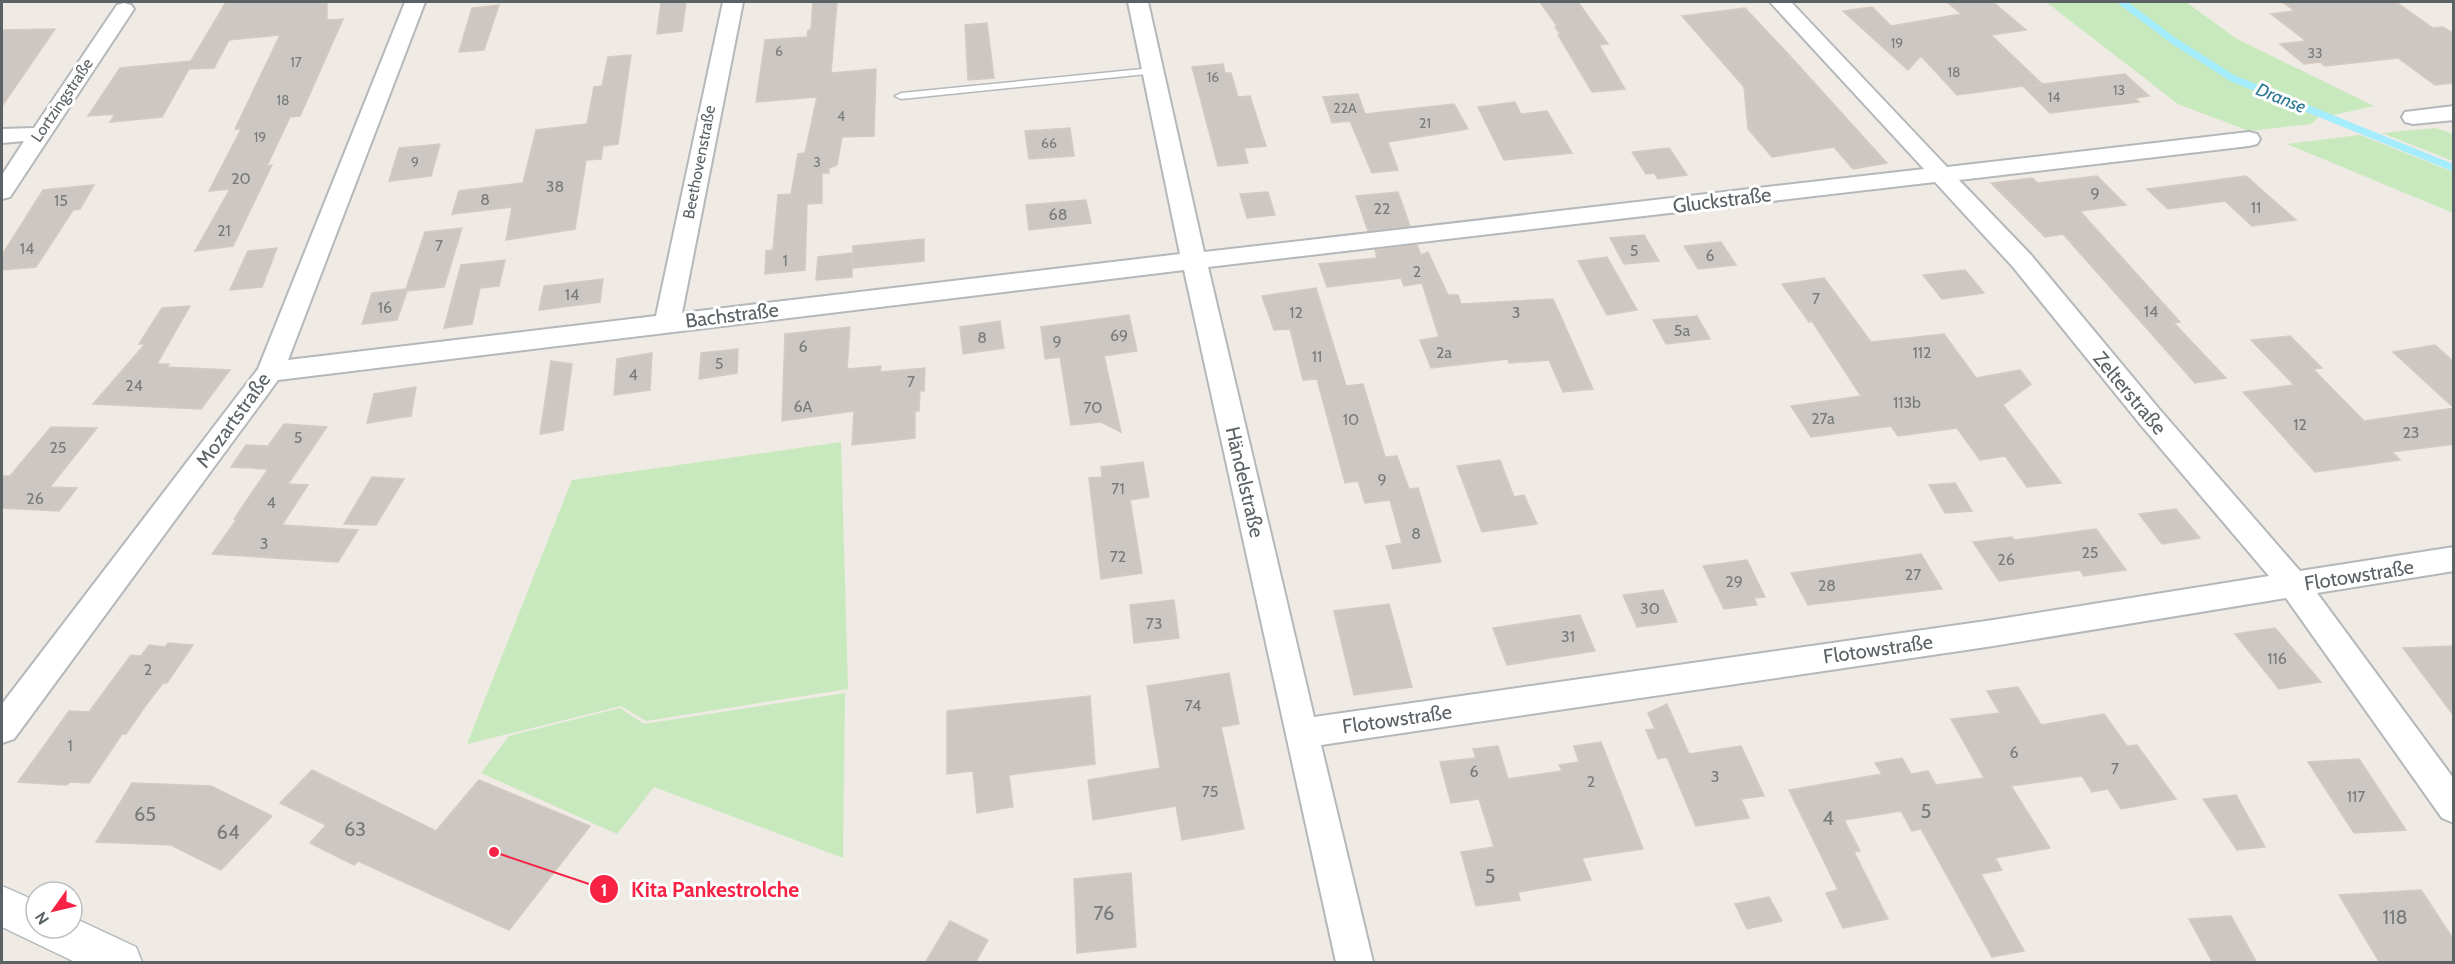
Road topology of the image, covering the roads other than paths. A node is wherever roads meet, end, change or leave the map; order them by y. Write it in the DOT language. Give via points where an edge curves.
graph roads {
  1 [pos="415,2"];
  2 [pos="733,2"];
  3 [pos="1138,2"];
  4 [pos="1780,2"];
  5 [pos="124,9"];
  6 [pos="1153,71"];
  7 [pos="901,96"];
  8 [pos="2454,113"];
  9 [pos="2413,117"];
  10 [pos="38,134"];
  11 [pos="2,136"];
  12 [pos="2249,139"];
  13 [pos="1940,175"];
  14 [pos="2,192"];
  15 [pos="1194,261"];
  16 [pos="667,323"];
  17 [pos="270,372"];
  18 [pos="2454,559"];
  19 [pos="2294,585"];
  20 [pos="2,729"];
  21 [pos="1302,733"];
  22 [pos="2454,807"];
  23 [pos="2,906"];
  24 [pos="24,916"];
  25 [pos="73,940"];
  26 [pos="121,963"];
  27 [pos="1354,963"];
  1 -- 17 [label="street, Mozartstraße"];
  2 -- 16 [label="street, Beethovenstraße"];
  3 -- 6 [label="street, Händelstraße"];
  4 -- 13 [label="street, Zelterstraße"];
  5 -- 10 [label="street, Lortzingstraße"];
  6 -- 7 [label="lane"];
  6 -- 15 [label="street, Händelstraße"];
  8 -- 9 [label="street"];
  10 -- 11 [label="street"];
  10 -- 14 [label="street, Lortzingstraße"];
  12 -- 13 [label="street, Gluckstraße"];
  13 -- 15 [label="street, Gluckstraße"];
  13 -- 19 [label="street, Zelterstraße" via="2022,261"];
  15 -- 16 [label="street, Bachstraße"];
  15 -- 21 [label="street, Händelstraße"];
  16 -- 17 [label="street, Bachstraße"];
  17 -- 20 [label="street, Mozartstraße"];
  18 -- 19 [label="street, Flotowstraße"];
  19 -- 21 [label="street, Flotowstraße" via="1993,633"];
  19 -- 22 [label="street, Zelterstraße"];
  21 -- 27 [label="street, Händelstraße"];
  23 -- 24 [label="main road"];
  25 -- 26 [label="main road"];
}
